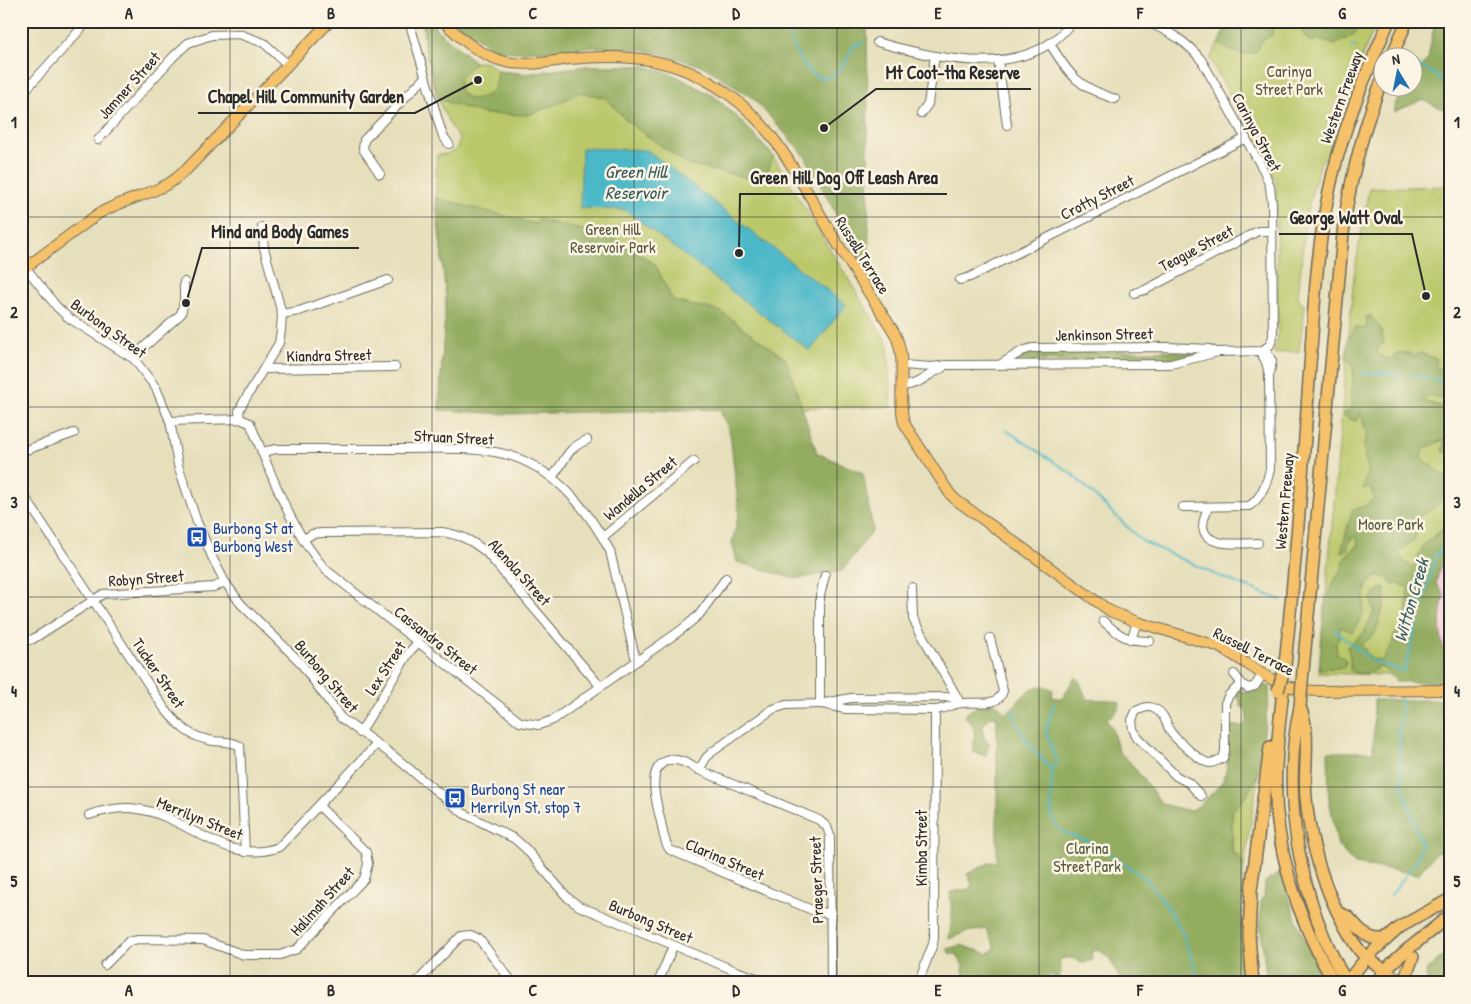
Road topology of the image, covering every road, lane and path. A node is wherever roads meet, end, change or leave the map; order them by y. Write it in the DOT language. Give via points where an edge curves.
graph roads {
  1 [pos="74,21"];
  2 [pos="88,21"];
  3 [pos="330,21"];
  4 [pos="443,21"];
  5 [pos="1072,21"];
  6 [pos="1145,21"];
  7 [pos="1389,21"];
  8 [pos="1407,21"];
  9 [pos="410,22"];
  10 [pos="1163,25"];
  11 [pos="81,29"];
  12 [pos="877,42"];
  13 [pos="1050,44"];
  14 [pos="1395,48"];
  15 [pos="935,56"];
  16 [pos="998,60"];
  17 [pos="288,65"];
  18 [pos="425,76"];
  19 [pos="21,95"];
  20 [pos="1376,98"];
  21 [pos="1115,99"];
  22 [pos="921,114"];
  23 [pos="1007,124"];
  24 [pos="1246,138"];
  25 [pos="98,140"];
  26 [pos="449,144"];
  27 [pos="380,174"];
  28 [pos="262,227"];
  29 [pos="1272,231"];
  30 [pos="24,269"];
  31 [pos="388,280"];
  32 [pos="960,280"];
  33 [pos="184,282"];
  34 [pos="1134,293"];
  35 [pos="282,314"];
  36 [pos="1263,350"];
  37 [pos="1218,352"];
  38 [pos="134,359"];
  39 [pos="902,365"];
  40 [pos="956,365"];
  41 [pos="994,365"];
  42 [pos="395,367"];
  43 [pos="264,369"];
  44 [pos="902,386"];
  45 [pos="240,418"];
  46 [pos="170,421"];
  47 [pos="74,432"];
  48 [pos="587,440"];
  49 [pos="21,450"];
  50 [pos="262,452"];
  51 [pos="694,461"];
  52 [pos="552,477"];
  53 [pos="21,492"];
  54 [pos="1183,506"];
  55 [pos="1208,507"];
  56 [pos="603,537"];
  57 [pos="303,540"];
  58 [pos="1258,543"];
  59 [pos="825,575"];
  60 [pos="726,578"];
  61 [pos="225,582"];
  62 [pos="912,588"];
  63 [pos="94,600"];
  64 [pos="1103,621"];
  65 [pos="1137,622"];
  66 [pos="990,638"];
  67 [pos="1131,640"];
  68 [pos="1150,641"];
  69 [pos="21,642"];
  70 [pos="418,643"];
  71 [pos="636,661"];
  72 [pos="1234,674"];
  73 [pos="1262,675"];
  74 [pos="1241,684"];
  75 [pos="600,686"];
  76 [pos="1450,690"];
  77 [pos="959,700"];
  78 [pos="820,704"];
  79 [pos="1279,705"];
  80 [pos="1300,707"];
  81 [pos="935,710"];
  82 [pos="360,734"];
  83 [pos="377,744"];
  84 [pos="699,770"];
  85 [pos="1201,796"];
  86 [pos="319,806"];
  87 [pos="89,815"];
  88 [pos="245,852"];
  89 [pos="1450,899"];
  90 [pos="1250,909"];
  91 [pos="1338,913"];
  92 [pos="831,914"];
  93 [pos="1450,915"];
  94 [pos="1450,924"];
  95 [pos="1387,938"];
  96 [pos="673,946"];
  97 [pos="1413,951"];
  98 [pos="1367,957"];
  99 [pos="105,965"];
  100 [pos="1385,970"];
  101 [pos="736,971"];
  102 [pos="1346,978"];
  103 [pos="416,983"];
  104 [pos="513,983"];
  105 [pos="658,983"];
  106 [pos="733,983"];
  107 [pos="771,983"];
  108 [pos="831,983"];
  109 [pos="918,983"];
  110 [pos="1253,983"];
  111 [pos="1259,983"];
  112 [pos="1334,983"];
  113 [pos="1374,983"];
  114 [pos="1399,983"];
  115 [pos="1403,983"];
  1 -- 11 [label="street"];
  2 -- 11 [label="street"];
  3 -- 17 [label="main road"];
  4 -- 39 [label="main road, Russell Terrace" via="473,48 502,61 527,64 603,56 645,58 688,71 728,93 770,134 790,163 894,332"];
  5 -- 13 [label="street"];
  6 -- 10 [label="street, Carinya Street"];
  7 -- 79 [label="highway, Western Freeway, bridge" via="1344,131 1328,194 1315,299 1299,516"];
  8 -- 14 [label="highway, Western Freeway"];
  9 -- 18 [label="street"];
  10 -- 24 [label="street, Carinya Street" via="1186,42 1202,61"];
  11 -- 19 [label="street"];
  12 -- 15 [label="street"];
  13 -- 16 [label="street" via="1026,56"];
  13 -- 21 [label="street" via="1081,84"];
  15 -- 16 [label="street"];
  15 -- 22 [label="street" via="928,104"];
  16 -- 23 [label="street"];
  17 -- 25 [label="street, Jamner Street" via="264,43 239,34 212,35 188,44"];
  17 -- 30 [label="main road" via="171,183 98,214"];
  18 -- 26 [label="street" via="442,134"];
  18 -- 27 [label="street" via="364,140 362,149"];
  20 -- 80 [label="highway, Western Freeway, bridge" via="1357,159 1344,223"];
  24 -- 29 [label="street, Carinya Street" via="1270,187"];
  24 -- 32 [label="street, Crotty Street"];
  28 -- 35 [label="street" via="264,248"];
  29 -- 34 [label="street, Teague Street" via="1258,231"];
  29 -- 36 [label="street, Carinya Street" via="1273,336"];
  30 -- 38 [label="street, Burbong Street" via="69,318"];
  31 -- 35 [label="street" via="300,311"];
  33 -- 38 [label="street" via="181,314"];
  35 -- 43 [label="street" via="279,343"];
  36 -- 37 [label="street, Jenkinson Street"];
  36 -- 55 [label="street" via="1272,361 1269,374 1270,469 1266,483 1250,506"];
  37 -- 41 [label="street, Jenkinson Street" via="1171,364"];
  37 -- 41 [label="street, Jenkinson Street" via="1169,347 1032,348"];
  38 -- 46 [label="street, Burbong Street" via="156,388"];
  39 -- 40 [label="street, Jenkinson Street"];
  39 -- 44 [label="main road, Russell Terrace"];
  40 -- 41 [label="street, Jenkinson Street"];
  40 -- 44 [label="street, Jenkinson Street" via="938,370 915,384"];
  42 -- 43 [label="street, Kiandra Street"];
  43 -- 45 [label="street" via="239,411"];
  44 -- 65 [label="main road, Russell Terrace" via="904,423 950,494 1096,601 1119,616"];
  45 -- 46 [label="street"];
  45 -- 50 [label="street, Cassandra Street" via="250,423"];
  46 -- 61 [label="street, Burbong Street" via="178,465 190,504"];
  47 -- 49 [label="street"];
  48 -- 52 [label="street" via="568,452"];
  50 -- 52 [label="street, Struan Street" via="277,449 461,448 518,459"];
  50 -- 57 [label="street, Cassandra Street"];
  51 -- 56 [label="street, Wandella Street"];
  52 -- 56 [label="street, Struan Street" via="578,501"];
  53 -- 63 [label="street, Tucker Street"];
  54 -- 55 [label="street"];
  55 -- 58 [label="street" via="1204,528 1213,540 1220,543"];
  56 -- 71 [label="street, Struan Street" via="616,570"];
  57 -- 70 [label="street, Cassandra Street" via="326,570"];
  57 -- 75 [label="street, Alenola Street" via="312,534 322,533 459,534 486,552"];
  59 -- 78 [label="street" via="820,596"];
  60 -- 71 [label="street, Cassandra Street" via="699,615"];
  61 -- 63 [label="street, Robyn Street" via="214,587 112,592"];
  61 -- 82 [label="street, Burbong Street" via="241,604 299,660 341,718"];
  62 -- 77 [label="street" via="914,619"];
  63 -- 69 [label="street, Robyn Street" via="33,639"];
  63 -- 88 [label="street, Tucker Street" via="175,721 188,733 213,741 231,741 240,746"];
  64 -- 67 [label="street" via="1119,635"];
  65 -- 67 [label="street"];
  65 -- 73 [label="main road, Russell Terrace" via="1218,646"];
  66 -- 77 [label="street" via="1003,689 1000,696 992,702"];
  67 -- 68 [label="street"];
  70 -- 75 [label="street, Cassandra Street" via="520,722 539,725 553,720"];
  70 -- 82 [label="street, Lex Street"];
  71 -- 75 [label="street, Cassandra Street"];
  72 -- 74 [label="street"];
  73 -- 74 [label="street" via="1253,687"];
  73 -- 76 [label="main road, Russell Terrace" via="1289,687 1311,691"];
  74 -- 85 [label="street" via="1225,701 1225,751 1223,758 1217,761 1208,763 1200,759 1171,732 1165,718 1156,709 1136,710 1132,720 1137,737"];
  77 -- 78 [label="street" via="851,698"];
  77 -- 81 [label="street"];
  78 -- 81 [label="street" via="845,708"];
  78 -- 84 [label="street" via="776,708 710,753"];
  79 -- 90 [label="highway"];
  79 -- 112 [label="highway, Western Freeway" via="1275,769 1281,842 1301,916"];
  80 -- 91 [label="highway" via="1306,719 1305,777 1309,819 1319,866"];
  80 -- 102 [label="highway, Western Freeway" via="1294,766 1298,851 1312,906 1328,947"];
  81 -- 109 [label="street, Kimba Street" via="934,944"];
  82 -- 83 [label="street, Burbong Street"];
  83 -- 86 [label="street, Merrilyn Street"];
  83 -- 96 [label="street, Burbong Street" via="463,812 515,839 578,906"];
  84 -- 92 [label="street, Praeger Street" via="824,823 830,836"];
  84 -- 92 [label="street, Clarina Street" via="672,760 662,764 656,774 654,792 669,849 812,910"];
  86 -- 88 [label="street, Merrilyn Street" via="279,846 266,852"];
  86 -- 99 [label="street, Halimah Street" via="366,852 368,864 364,878 297,949 280,955 244,955 203,940 138,939 129,941"];
  87 -- 88 [label="street, Merrilyn Street" via="122,808 156,813 230,849"];
  89 -- 95 [label="highway"];
  90 -- 110 [label="highway"];
  90 -- 111 [label="highway"];
  91 -- 95 [label="highway" via="1348,916 1370,937"];
  91 -- 98 [label="highway"];
  92 -- 108 [label="street, Praeger Street"];
  93 -- 97 [label="highway"];
  94 -- 97 [label="highway"];
  95 -- 98 [label="highway"];
  96 -- 101 [label="street, Burbong Street"];
  96 -- 105 [label="street"];
  97 -- 100 [label="highway"];
  97 -- 115 [label="highway"];
  98 -- 100 [label="highway"];
  98 -- 102 [label="highway"];
  100 -- 113 [label="highway"];
  100 -- 114 [label="highway"];
  101 -- 106 [label="street"];
  101 -- 107 [label="street, Burbong Street"];
  103 -- 104 [label="street" via="461,936 471,936 479,939"];
}
